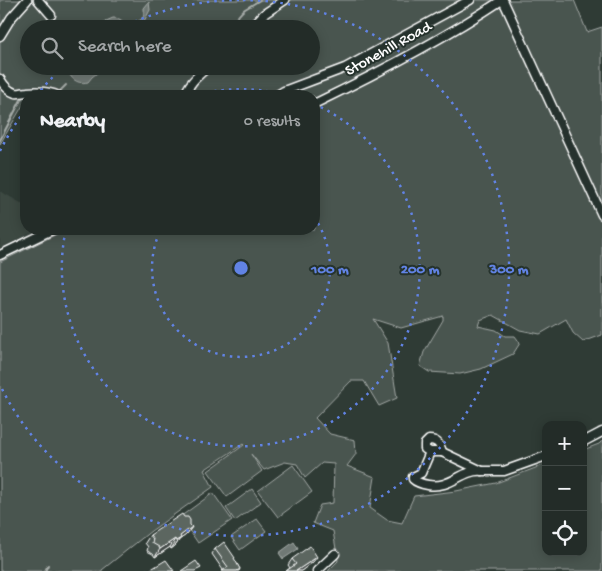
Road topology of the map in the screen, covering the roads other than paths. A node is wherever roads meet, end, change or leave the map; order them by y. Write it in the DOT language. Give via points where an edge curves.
graph roads {
  1 [pos="27,0"];
  2 [pos="38,0"];
  3 [pos="285,0"];
  4 [pos="470,0"];
  5 [pos="502,0"];
  6 [pos="51,15"];
  7 [pos="258,20"];
  8 [pos="0,36"];
  9 [pos="199,75"];
  10 [pos="0,79"];
  11 [pos="187,90"];
  12 [pos="287,90"];
  13 [pos="20,93"];
  14 [pos="320,101"];
  15 [pos="602,215"];
  16 [pos="42,235"];
  17 [pos="0,255"];
  18 [pos="602,432"];
  19 [pos="587,440"];
  20 [pos="430,452"];
  21 [pos="442,452"];
  22 [pos="542,457"];
  23 [pos="482,470"];
  24 [pos="334,554"];
  25 [pos="317,571"];
  1 -- 8 [label="street"];
  2 -- 6 [label="street"];
  3 -- 7 [label="street"];
  4 -- 12 [label="street" via="345,68"];
  5 -- 14 [label="street, Stonehill Road" via="425,47"];
  5 -- 15 [label="street"];
  9 -- 11 [label="street"];
  10 -- 13 [label="street" via="8,88"];
  16 -- 17 [label="street"];
  18 -- 19 [label="street"];
  20 -- 21 [label="street"];
  20 -- 21 [label="street" via="425,449 429,440 438,443"];
  20 -- 23 [label="street" via="421,473 413,477 415,481 445,485 475,470"];
  21 -- 23 [label="street"];
  22 -- 23 [label="street" via="504,471"];
  24 -- 25 [label="street"];
}
